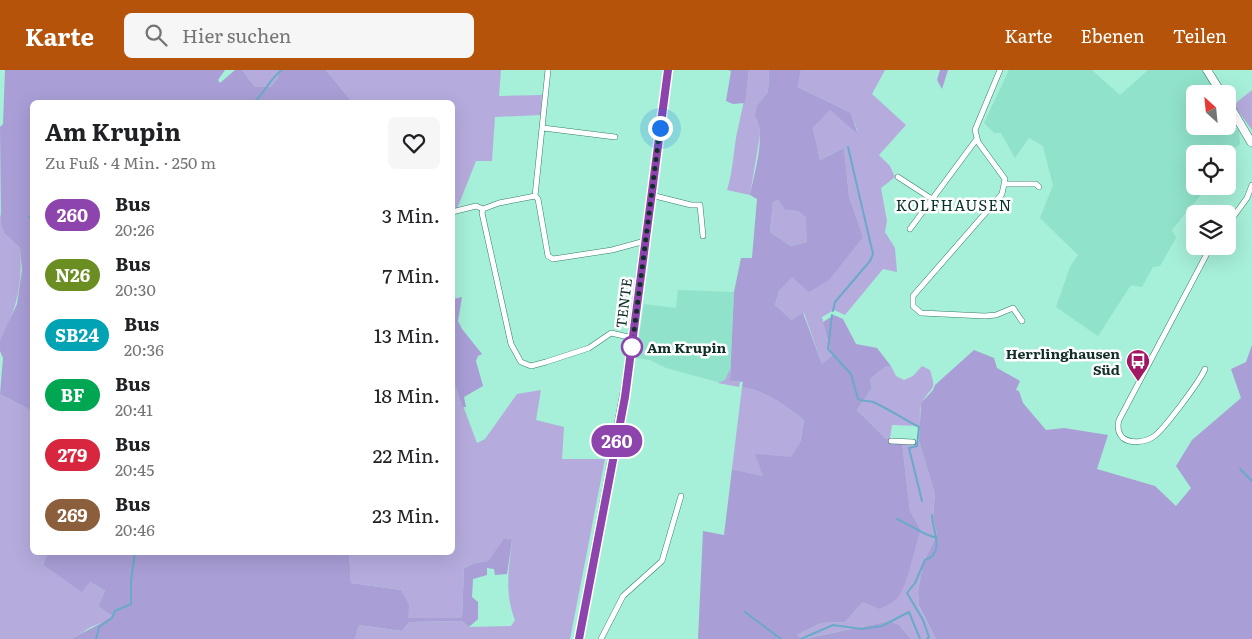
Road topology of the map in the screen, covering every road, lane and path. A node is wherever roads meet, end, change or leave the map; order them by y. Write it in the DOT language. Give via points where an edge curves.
graph roads {
  1 [pos="548,70"];
  2 [pos="668,70"];
  3 [pos="1000,70"];
  4 [pos="1207,70"];
  5 [pos="1216,85"];
  6 [pos="1236,116"];
  7 [pos="543,128"];
  8 [pos="615,137"];
  9 [pos="976,140"];
  10 [pos="1252,143"];
  11 [pos="898,177"];
  12 [pos="1005,184"];
  13 [pos="1252,185"];
  14 [pos="1040,187"];
  15 [pos="651,195"];
  16 [pos="535,196"];
  17 [pos="932,199"];
  18 [pos="483,209"];
  19 [pos="455,211"];
  20 [pos="1236,213"];
  21 [pos="910,229"];
  22 [pos="702,236"];
  23 [pos="645,241"];
  24 [pos="1206,255"];
  25 [pos="1022,321"];
  26 [pos="633,338"];
  27 [pos="1205,369"];
  28 [pos="890,441"];
  29 [pos="914,442"];
  30 [pos="681,496"];
  31 [pos="579,639"];
  32 [pos="601,639"];
  1 -- 7 [label="street"];
  2 -- 15 [label="main road, TENTE"];
  3 -- 9 [label="street" via="976,123"];
  4 -- 5 [label="street"];
  6 -- 10 [label="street"];
  7 -- 8 [label="street"];
  7 -- 16 [label="street"];
  9 -- 12 [label="street" via="1000,171"];
  9 -- 17 [label="street"];
  11 -- 17 [label="street"];
  12 -- 14 [label="street" via="1036,184"];
  12 -- 25 [label="street" via="1002,194 977,225 913,296 913,306 921,314 977,316 996,315 1013,308"];
  13 -- 20 [label="street"];
  15 -- 22 [label="street" via="700,205"];
  15 -- 23 [label="main road, TENTE"];
  16 -- 18 [label="street"];
  16 -- 23 [label="street" via="548,256 553,259"];
  17 -- 21 [label="street"];
  18 -- 19 [label="street" via="476,206"];
  18 -- 26 [label="street" via="511,344 521,362 531,366 589,348 611,332"];
  23 -- 26 [label="main road, TENTE"];
  24 -- 27 [label="street" via="1119,420 1120,434 1126,440 1136,442 1154,436"];
  26 -- 31 [label="main road, TENTE" via="619,433"];
  28 -- 29 [label="street"];
  30 -- 32 [label="street" via="662,561 623,596"];
}
